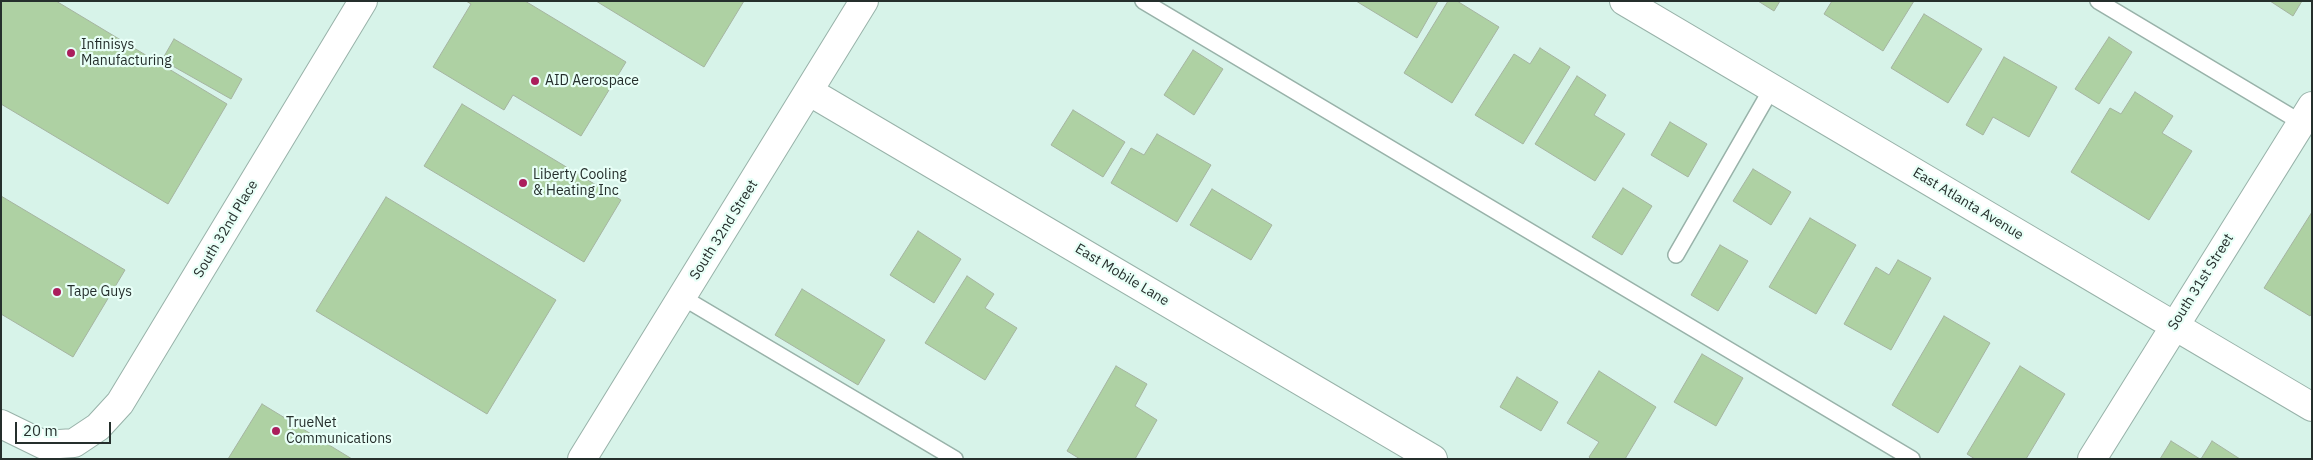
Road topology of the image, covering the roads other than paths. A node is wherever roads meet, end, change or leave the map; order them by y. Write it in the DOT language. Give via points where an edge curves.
graph roads {
  1 [pos="363,1"];
  2 [pos="864,1"];
  3 [pos="1143,1"];
  4 [pos="1624,1"];
  5 [pos="2098,1"];
  6 [pos="1772,88"];
  7 [pos="810,92"];
  8 [pos="2308,119"];
  9 [pos="1676,255"];
  10 [pos="682,298"];
  11 [pos="2173,326"];
  12 [pos="2312,407"];
  13 [pos="1,424"];
  14 [pos="582,459"];
  15 [pos="955,459"];
  16 [pos="1433,459"];
  17 [pos="1912,459"];
  18 [pos="2092,459"];
  1 -- 13 [label="street, South 32nd Place" via="120,404 98,427 74,443 44,445"];
  2 -- 7 [label="street, South 32nd Street"];
  3 -- 17 [label="lane"];
  4 -- 6 [label="street, East Atlanta Avenue"];
  5 -- 8 [label="lane"];
  6 -- 9 [label="lane"];
  6 -- 11 [label="street, East Atlanta Avenue"];
  7 -- 10 [label="street, South 32nd Street"];
  7 -- 16 [label="street, East Mobile Lane"];
  8 -- 11 [label="street, South 31st Street"];
  10 -- 14 [label="street, South 32nd Street"];
  10 -- 15 [label="lane"];
  11 -- 12 [label="street, East Atlanta Avenue"];
  11 -- 18 [label="street, South 31st Street"];
}
